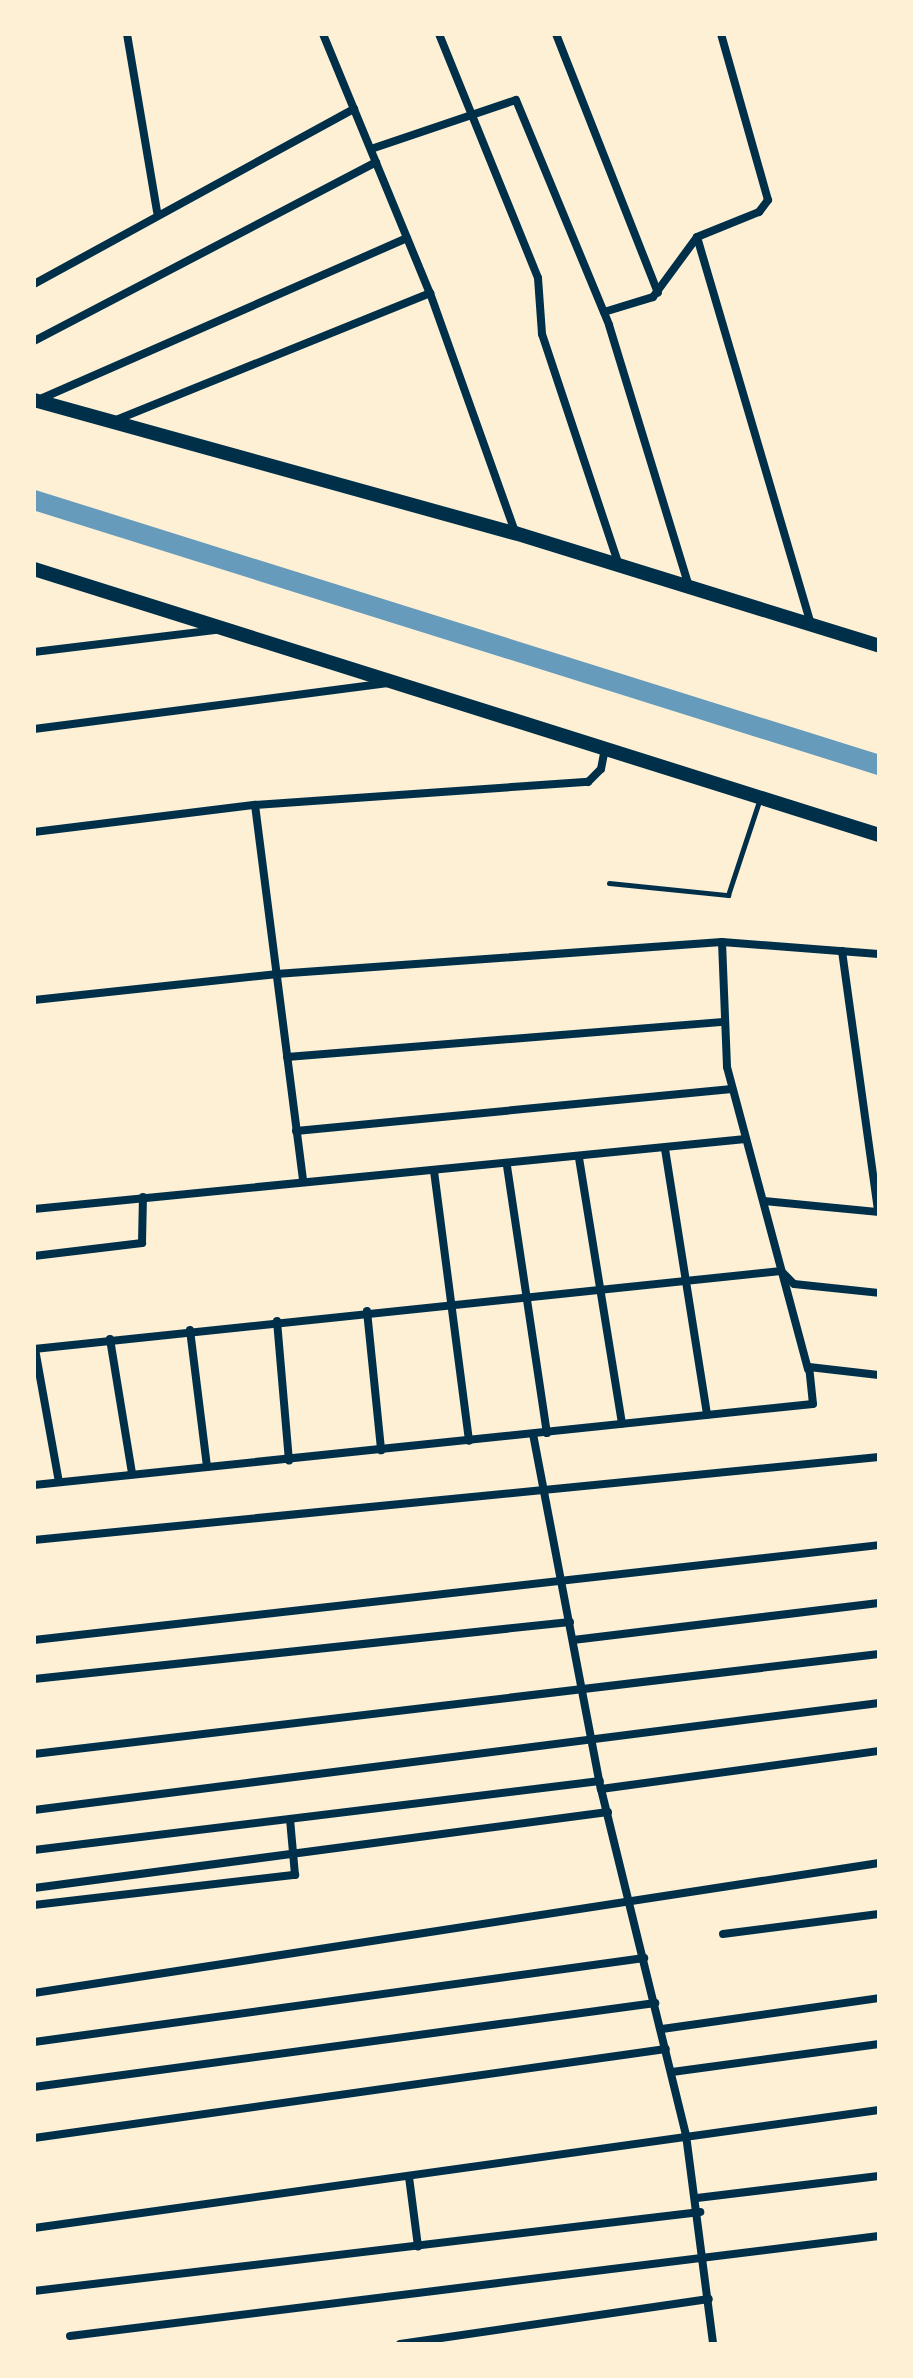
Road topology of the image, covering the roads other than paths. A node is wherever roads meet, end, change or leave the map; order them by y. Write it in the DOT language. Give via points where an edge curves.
graph roads {
  1 [pos="127,34"];
  2 [pos="323,34"];
  3 [pos="439,34"];
  4 [pos="556,34"];
  5 [pos="721,34"];
  6 [pos="354,109"];
  7 [pos="471,111"];
  8 [pos="371,149"];
  9 [pos="376,162"];
  10 [pos="157,211"];
  11 [pos="697,237"];
  12 [pos="407,238"];
  13 [pos="34,284"];
  14 [pos="430,293"];
  15 [pos="658,293"];
  16 [pos="604,312"];
  17 [pos="34,341"];
  18 [pos="35,400"];
  19 [pos="107,424"];
  20 [pos="515,533"];
  21 [pos="619,565"];
  22 [pos="34,569"];
  23 [pos="689,588"];
  24 [pos="811,625"];
  25 [pos="219,629"];
  26 [pos="879,646"];
  27 [pos="34,652"];
  28 [pos="393,682"];
  29 [pos="34,729"];
  30 [pos="605,747"];
  31 [pos="760,797"];
  32 [pos="255,805"];
  33 [pos="34,832"];
  34 [pos="879,835"];
  35 [pos="609,883"];
  36 [pos="722,942"];
  37 [pos="842,951"];
  38 [pos="879,954"];
  39 [pos="276,974"];
  40 [pos="34,1000"];
  41 [pos="724,1022"];
  42 [pos="287,1057"];
  43 [pos="732,1089"];
  44 [pos="296,1131"];
  45 [pos="746,1139"];
  46 [pos="665,1149"];
  47 [pos="579,1158"];
  48 [pos="507,1166"];
  49 [pos="434,1171"];
  50 [pos="303,1180"];
  51 [pos="143,1197"];
  52 [pos="764,1201"];
  53 [pos="34,1209"];
  54 [pos="878,1212"];
  55 [pos="34,1256"];
  56 [pos="781,1271"];
  57 [pos="686,1279"];
  58 [pos="600,1286"];
  59 [pos="879,1293"];
  60 [pos="526,1294"];
  61 [pos="451,1302"];
  62 [pos="367,1311"];
  63 [pos="277,1321"];
  64 [pos="190,1330"];
  65 [pos="110,1339"];
  66 [pos="34,1349"];
  67 [pos="808,1369"];
  68 [pos="879,1375"];
  69 [pos="707,1415"];
  70 [pos="622,1424"];
  71 [pos="547,1433"];
  72 [pos="533,1434"];
  73 [pos="469,1441"];
  74 [pos="381,1450"];
  75 [pos="879,1457"];
  76 [pos="289,1460"];
  77 [pos="207,1467"];
  78 [pos="132,1474"];
  79 [pos="59,1482"];
  80 [pos="34,1485"];
  81 [pos="544,1487"];
  82 [pos="34,1540"];
  83 [pos="879,1545"];
  84 [pos="562,1581"];
  85 [pos="879,1603"];
  86 [pos="570,1622"];
  87 [pos="34,1640"];
  88 [pos="573,1640"];
  89 [pos="879,1654"];
  90 [pos="34,1679"];
  91 [pos="583,1690"];
  92 [pos="879,1703"];
  93 [pos="592,1739"];
  94 [pos="879,1751"];
  95 [pos="34,1754"];
  96 [pos="601,1785"];
  97 [pos="34,1810"];
  98 [pos="608,1812"];
  99 [pos="290,1819"];
  100 [pos="34,1850"];
  101 [pos="294,1853"];
  102 [pos="879,1863"];
  103 [pos="34,1888"];
  104 [pos="631,1901"];
  105 [pos="34,1905"];
  106 [pos="879,1914"];
  107 [pos="723,1934"];
  108 [pos="644,1958"];
  109 [pos="34,1993"];
  110 [pos="879,1998"];
  111 [pos="655,2003"];
  112 [pos="662,2029"];
  113 [pos="34,2042"];
  114 [pos="879,2044"];
  115 [pos="666,2049"];
  116 [pos="672,2072"];
  117 [pos="34,2087"];
  118 [pos="879,2110"];
  119 [pos="686,2135"];
  120 [pos="34,2138"];
  121 [pos="879,2176"];
  122 [pos="409,2177"];
  123 [pos="697,2198"];
  124 [pos="700,2212"];
  125 [pos="34,2228"];
  126 [pos="879,2236"];
  127 [pos="418,2246"];
  128 [pos="704,2258"];
  129 [pos="34,2291"];
  130 [pos="709,2299"];
  131 [pos="70,2336"];
  132 [pos="400,2344"];
  133 [pos="713,2344"];
  1 -- 10 [label="street"];
  2 -- 6 [label="street"];
  3 -- 7 [label="street"];
  4 -- 15 [label="street"];
  5 -- 11 [label="street" via="769,193 759,212"];
  6 -- 8 [label="street"];
  6 -- 10 [label="street"];
  7 -- 8 [label="street"];
  7 -- 16 [label="street" via="506,98 519,103"];
  7 -- 21 [label="street" via="538,278 542,334"];
  8 -- 9 [label="street"];
  9 -- 12 [label="street"];
  9 -- 17 [label="street"];
  10 -- 13 [label="street"];
  11 -- 15 [label="street"];
  11 -- 24 [label="street"];
  12 -- 14 [label="street"];
  12 -- 18 [label="street"];
  14 -- 19 [label="street"];
  14 -- 20 [label="street"];
  15 -- 16 [label="street"];
  16 -- 23 [label="street"];
  18 -- 19 [label="main road"];
  19 -- 20 [label="main road"];
  20 -- 21 [label="main road"];
  21 -- 23 [label="main road"];
  22 -- 25 [label="main road"];
  23 -- 24 [label="main road"];
  24 -- 26 [label="main road"];
  25 -- 27 [label="street"];
  25 -- 28 [label="main road"];
  28 -- 29 [label="street"];
  28 -- 30 [label="main road"];
  30 -- 31 [label="main road"];
  30 -- 32 [label="street" via="601,769 588,782"];
  31 -- 34 [label="main road"];
  31 -- 35 [label="lane" via="728,895"];
  32 -- 33 [label="street"];
  32 -- 39 [label="street"];
  36 -- 37 [label="street"];
  36 -- 39 [label="street"];
  36 -- 41 [label="street"];
  37 -- 38 [label="street"];
  37 -- 54 [label="street"];
  39 -- 40 [label="street"];
  39 -- 42 [label="street"];
  41 -- 42 [label="street"];
  41 -- 43 [label="street"];
  42 -- 44 [label="street"];
  43 -- 44 [label="street"];
  43 -- 45 [label="street"];
  44 -- 50 [label="street"];
  45 -- 46 [label="street"];
  45 -- 52 [label="street"];
  46 -- 47 [label="street"];
  46 -- 57 [label="street"];
  47 -- 48 [label="street"];
  47 -- 58 [label="street"];
  48 -- 49 [label="street"];
  48 -- 60 [label="street"];
  49 -- 50 [label="street"];
  49 -- 61 [label="street"];
  50 -- 51 [label="street"];
  51 -- 53 [label="street"];
  51 -- 55 [label="street" via="142,1243"];
  52 -- 54 [label="street"];
  52 -- 56 [label="street"];
  56 -- 57 [label="street"];
  56 -- 59 [label="street" via="794,1284"];
  56 -- 67 [label="street"];
  57 -- 58 [label="street"];
  57 -- 69 [label="street"];
  58 -- 60 [label="street"];
  58 -- 70 [label="street"];
  60 -- 61 [label="street"];
  60 -- 71 [label="street"];
  61 -- 62 [label="street"];
  61 -- 73 [label="street"];
  62 -- 63 [label="street"];
  62 -- 74 [label="street"];
  63 -- 64 [label="street"];
  63 -- 76 [label="street"];
  64 -- 65 [label="street"];
  64 -- 77 [label="street"];
  65 -- 66 [label="street"];
  65 -- 78 [label="street"];
  66 -- 79 [label="street"];
  67 -- 68 [label="street"];
  67 -- 69 [label="street" via="814,1403"];
  69 -- 70 [label="street"];
  70 -- 71 [label="street"];
  71 -- 72 [label="street"];
  72 -- 73 [label="street"];
  72 -- 81 [label="street"];
  73 -- 74 [label="street"];
  74 -- 76 [label="street"];
  75 -- 81 [label="street"];
  76 -- 77 [label="street"];
  77 -- 78 [label="street"];
  78 -- 79 [label="street"];
  79 -- 80 [label="street"];
  81 -- 82 [label="street"];
  81 -- 84 [label="street"];
  83 -- 84 [label="street"];
  84 -- 86 [label="street"];
  84 -- 87 [label="street"];
  85 -- 88 [label="street"];
  86 -- 88 [label="street"];
  86 -- 90 [label="street"];
  88 -- 91 [label="street"];
  89 -- 91 [label="street"];
  91 -- 93 [label="street"];
  91 -- 95 [label="street"];
  92 -- 93 [label="street"];
  93 -- 96 [label="street"];
  93 -- 97 [label="street"];
  94 -- 96 [label="street"];
  96 -- 98 [label="street"];
  96 -- 99 [label="street"];
  98 -- 101 [label="street"];
  98 -- 104 [label="street"];
  99 -- 100 [label="street"];
  99 -- 101 [label="street"];
  101 -- 103 [label="street"];
  101 -- 105 [label="street" via="295,1875"];
  102 -- 104 [label="street"];
  104 -- 108 [label="street"];
  104 -- 109 [label="street"];
  106 -- 107 [label="street"];
  108 -- 111 [label="street"];
  108 -- 113 [label="street"];
  110 -- 112 [label="street"];
  111 -- 112 [label="street"];
  111 -- 117 [label="street"];
  112 -- 115 [label="street"];
  114 -- 116 [label="street"];
  115 -- 116 [label="street"];
  115 -- 120 [label="street"];
  116 -- 119 [label="street"];
  118 -- 119 [label="street"];
  119 -- 122 [label="street"];
  119 -- 123 [label="street"];
  121 -- 123 [label="street"];
  122 -- 125 [label="street"];
  122 -- 127 [label="street"];
  123 -- 124 [label="street"];
  124 -- 127 [label="street"];
  124 -- 128 [label="street"];
  126 -- 128 [label="street"];
  127 -- 129 [label="street"];
  128 -- 130 [label="street"];
  128 -- 131 [label="street"];
  130 -- 132 [label="street"];
  130 -- 133 [label="street"];
}
